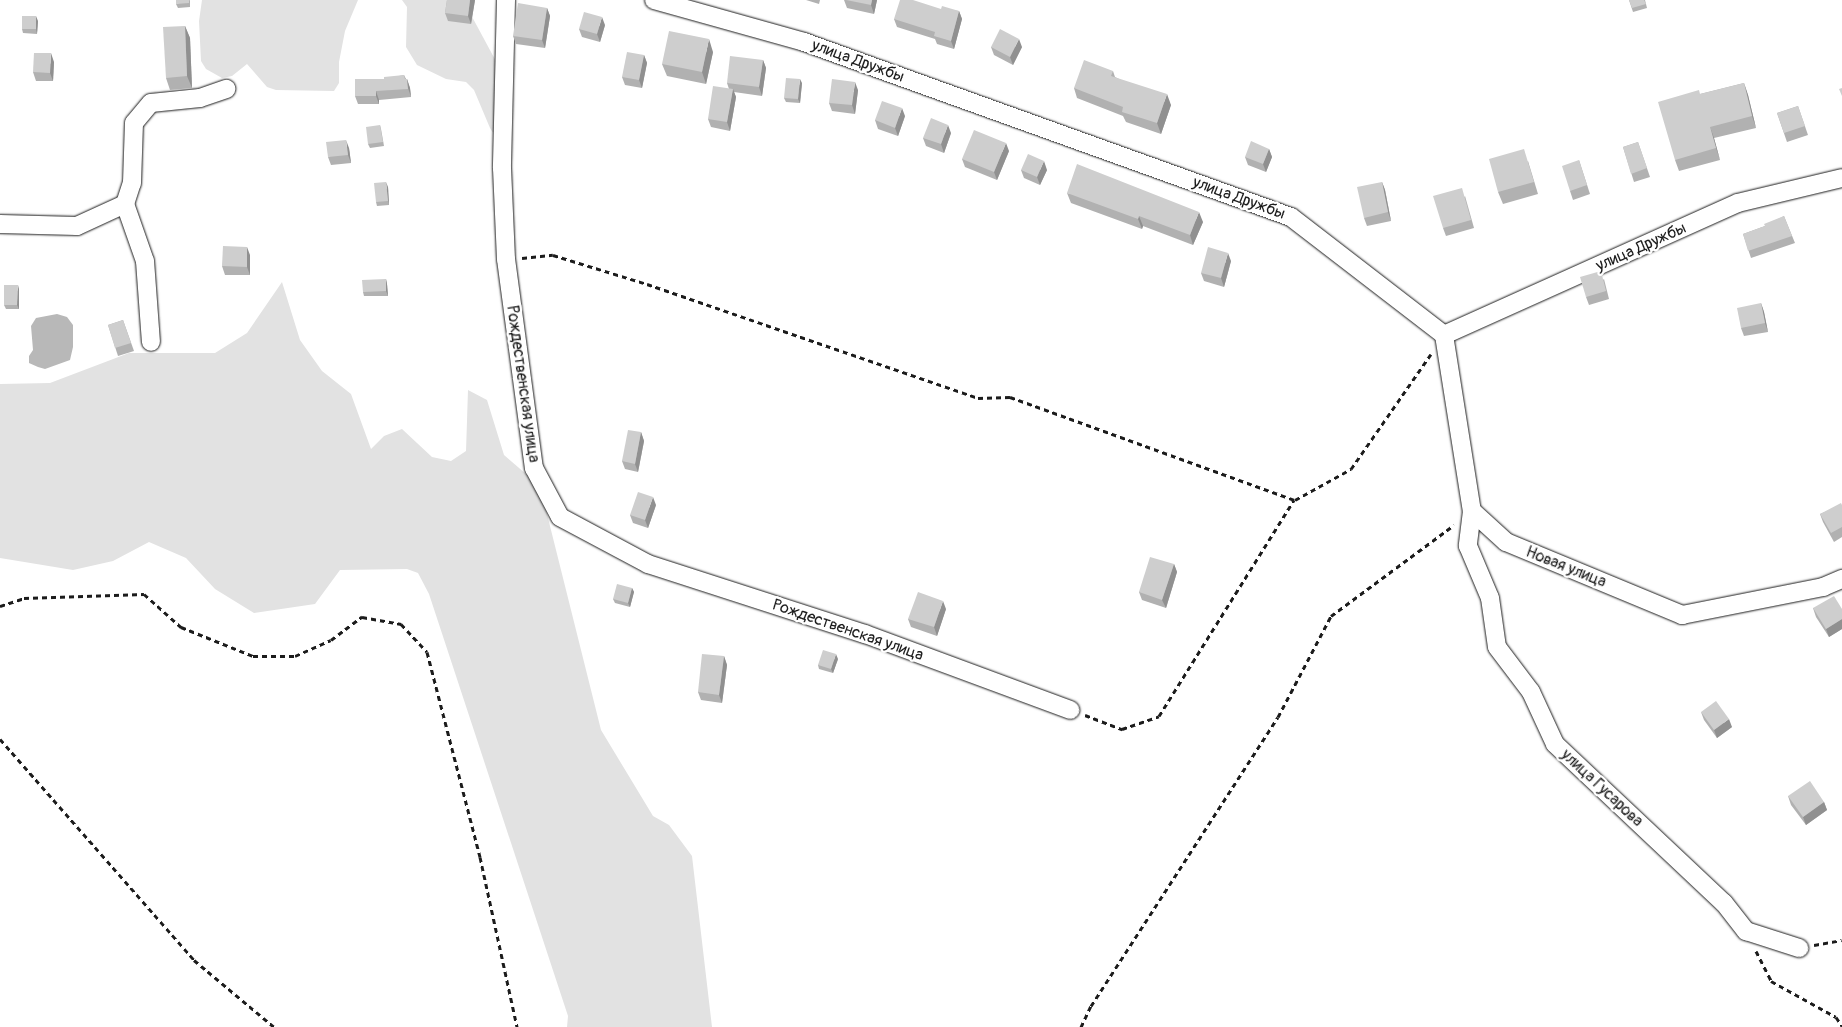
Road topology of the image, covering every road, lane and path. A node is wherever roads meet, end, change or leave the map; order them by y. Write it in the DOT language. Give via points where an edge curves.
graph roads {
  1 [pos="506,0"];
  2 [pos="654,0"];
  3 [pos="226,89"];
  4 [pos="1842,178"];
  5 [pos="125,204"];
  6 [pos="0,224"];
  7 [pos="506,260"];
  8 [pos="1444,335"];
  9 [pos="151,342"];
  10 [pos="1295,500"];
  11 [pos="1472,511"];
  12 [pos="1842,579"];
  13 [pos="0,606"];
  14 [pos="1070,710"];
  15 [pos="0,739"];
  16 [pos="1746,931"];
  17 [pos="1842,940"];
  18 [pos="1799,948"];
  19 [pos="1842,1026"];
  20 [pos="274,1027"];
  21 [pos="517,1027"];
  22 [pos="1080,1027"];
  1 -- 7 [label="street, Рождественская улица" via="502,168"];
  2 -- 8 [label="street, улица Дружбы" via="804,42 1292,217"];
  3 -- 5 [label="street" via="200,98 151,103 134,123 132,183"];
  4 -- 8 [label="street, улица Дружбы" via="1738,203"];
  5 -- 6 [label="street" via="77,226"];
  5 -- 9 [label="street" via="145,260"];
  7 -- 10 [label="path" via="553,255 978,398 1010,396"];
  7 -- 14 [label="street, Рождественская улица" via="534,468 560,517 648,564 865,634"];
  8 -- 10 [label="path" via="1351,469"];
  8 -- 11 [label="street"];
  10 -- 14 [label="path" via="1159,716 1122,729"];
  11 -- 12 [label="street, Новая улица" via="1506,542 1682,614 1823,588"];
  11 -- 16 [label="street, улица Гусарова" via="1468,546 1490,598 1497,647 1531,692 1555,744 1724,903"];
  11 -- 22 [label="path" via="1331,616 1278,717"];
  13 -- 21 [label="path" via="24,598 144,594 181,627 253,656 295,656 330,640 362,617 401,624 427,652 480,857"];
  15 -- 20 [label="path" via="194,960"];
  16 -- 18 [label="street"];
  16 -- 19 [label="path" via="1771,981 1836,1017"];
  17 -- 18 [label="path"];
}
